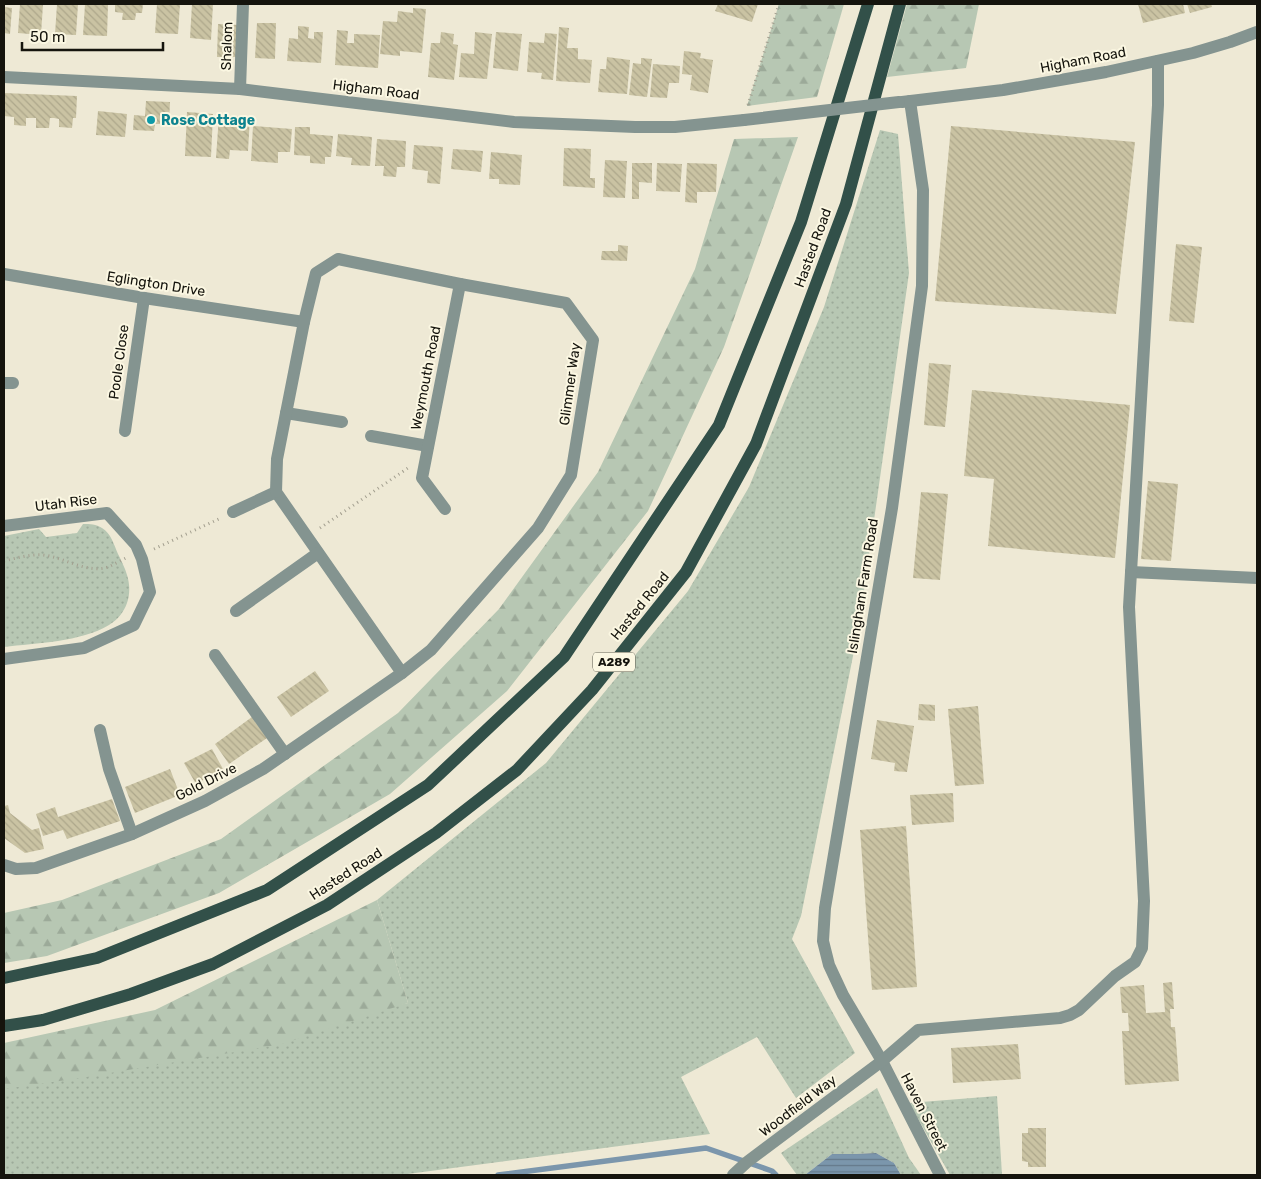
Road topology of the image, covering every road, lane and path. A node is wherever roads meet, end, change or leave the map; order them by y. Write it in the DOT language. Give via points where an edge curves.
graph roads {
  1 [pos="244,4"];
  2 [pos="779,4"];
  3 [pos="868,4"];
  4 [pos="900,4"];
  5 [pos="1257,32"];
  6 [pos="1158,61"];
  7 [pos="4,78"];
  8 [pos="240,89"];
  9 [pos="904,101"];
  10 [pos="744,120"];
  11 [pos="4,274"];
  12 [pos="460,284"];
  13 [pos="144,298"];
  14 [pos="304,322"];
  15 [pos="286,413"];
  16 [pos="342,422"];
  17 [pos="125,431"];
  18 [pos="371,436"];
  19 [pos="427,451"];
  20 [pos="276,492"];
  21 [pos="445,509"];
  22 [pos="233,512"];
  23 [pos="4,526"];
  24 [pos="307,537"];
  25 [pos="152,549"];
  26 [pos="140,553"];
  27 [pos="318,553"];
  28 [pos="4,561"];
  29 [pos="1131,572"];
  30 [pos="1257,578"];
  31 [pos="236,611"];
  32 [pos="216,654"];
  33 [pos="4,659"];
  34 [pos="402,673"];
  35 [pos="100,730"];
  36 [pos="285,754"];
  37 [pos="132,834"];
  38 [pos="4,865"];
  39 [pos="4,978"];
  40 [pos="4,1026"];
  41 [pos="882,1061"];
  42 [pos="733,1175"];
  43 [pos="940,1175"];
  1 -- 8 [label="street, Shalom"];
  2 -- 10 [label="path"];
  3 -- 39 [label="main road, Hasted Road" via="801,222 719,425 564,657 428,785 267,890 96,958"];
  4 -- 40 [label="main road, Hasted Road / A289" via="846,204 756,444 686,572 592,690 517,770 436,833 327,905 213,964 131,994 43,1020"];
  5 -- 6 [label="street, Higham Road" via="1212,48"];
  6 -- 9 [label="street, Higham Road" via="1003,90"];
  6 -- 29 [label="street, Woodfield Way"];
  7 -- 8 [label="street, Higham Road"];
  8 -- 10 [label="street, Higham Road" via="514,122 667,127"];
  9 -- 10 [label="street, Higham Road, bridge"];
  9 -- 41 [label="street, Islingham Farm Road" via="923,190 922,286 892,508 825,908 823,941 829,965 843,995"];
  11 -- 13 [label="street, Eglington Drive"];
  12 -- 14 [label="street, Glimmer Way" via="338,259 316,273"];
  12 -- 19 [label="street, Weymouth Road"];
  12 -- 34 [label="street, Glimmer Way" via="566,303 593,340 571,475 538,528 431,650"];
  13 -- 14 [label="street, Eglington Drive"];
  13 -- 17 [label="street, Poole Close"];
  14 -- 15 [label="street, Glimmer Way"];
  15 -- 16 [label="street"];
  15 -- 20 [label="street, Glimmer Way" via="277,459"];
  18 -- 19 [label="street"];
  19 -- 21 [label="street, Weymouth Road" via="422,478"];
  19 -- 24 [label="path"];
  20 -- 22 [label="street"];
  20 -- 24 [label="street"];
  22 -- 25 [label="path"];
  23 -- 26 [label="street, Utah Rise" via="107,513"];
  24 -- 27 [label="street"];
  25 -- 26 [label="street"];
  26 -- 28 [label="path" via="105,568 79,566 42,555"];
  26 -- 33 [label="street, Utah Rise" via="150,592 134,625 84,648"];
  27 -- 31 [label="street"];
  27 -- 34 [label="street"];
  29 -- 30 [label="street"];
  29 -- 41 [label="street, Woodfield Way" via="1129,607 1144,901 1142,948 1135,962 1070,1015 918,1030"];
  32 -- 36 [label="street"];
  34 -- 36 [label="street, Gold Drive"];
  35 -- 37 [label="street" via="108,769"];
  36 -- 37 [label="street, Gold Drive" via="205,801"];
  37 -- 38 [label="street, Gold Drive" via="36,868 16,869"];
  41 -- 42 [label="street, Woodfield Way"];
  41 -- 43 [label="street, Haven Street"];
}
